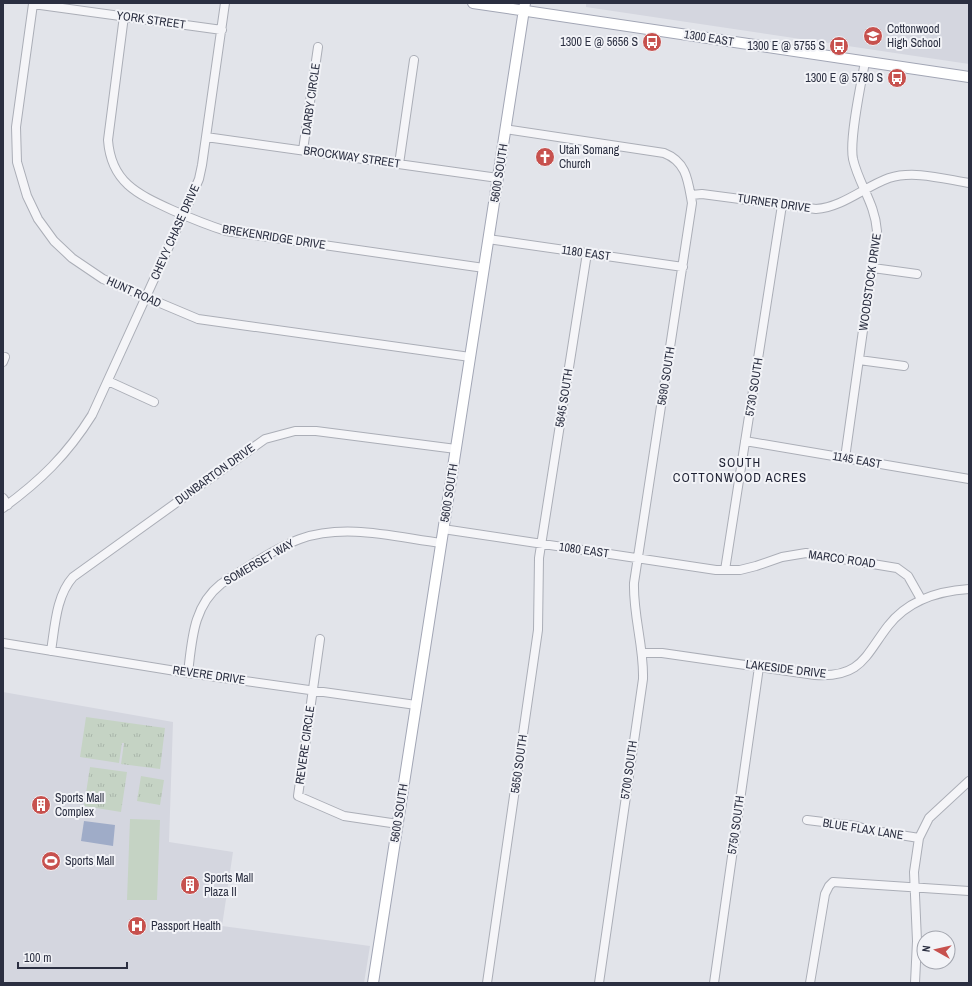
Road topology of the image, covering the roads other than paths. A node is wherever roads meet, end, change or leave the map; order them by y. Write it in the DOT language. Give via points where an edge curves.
graph roads {
  1 [pos="225,3"];
  2 [pos="473,3"];
  3 [pos="33,4"];
  4 [pos="524,7"];
  5 [pos="124,16"];
  6 [pos="222,30"];
  7 [pos="318,47"];
  8 [pos="414,60"];
  9 [pos="865,62"];
  10 [pos="969,77"];
  11 [pos="505,129"];
  12 [pos="206,137"];
  13 [pos="303,150"];
  14 [pos="399,164"];
  15 [pos="498,178"];
  16 [pos="969,183"];
  17 [pos="865,190"];
  18 [pos="691,195"];
  19 [pos="782,205"];
  20 [pos="183,215"];
  21 [pos="488,239"];
  22 [pos="587,253"];
  23 [pos="683,267"];
  24 [pos="484,268"];
  25 [pos="873,268"];
  26 [pos="917,274"];
  27 [pos="146,298"];
  28 [pos="470,357"];
  29 [pos="859,360"];
  30 [pos="904,366"];
  31 [pos="108,381"];
  32 [pos="154,402"];
  33 [pos="745,441"];
  34 [pos="456,449"];
  35 [pos="845,458"];
  36 [pos="969,479"];
  37 [pos="5,504"];
  38 [pos="443,529"];
  39 [pos="441,543"];
  40 [pos="542,544"];
  41 [pos="638,558"];
  42 [pos="725,570"];
  43 [pos="969,590"];
  44 [pos="921,599"];
  45 [pos="320,639"];
  46 [pos="3,643"];
  47 [pos="51,651"];
  48 [pos="642,652"];
  49 [pos="759,667"];
  50 [pos="188,673"];
  51 [pos="313,690"];
  52 [pos="416,705"];
  53 [pos="969,781"];
  54 [pos="808,820"];
  55 [pos="398,824"];
  56 [pos="919,838"];
  57 [pos="915,887"];
  58 [pos="969,891"];
  59 [pos="373,983"];
  60 [pos="487,983"];
  61 [pos="598,983"];
  62 [pos="714,983"];
  63 [pos="810,983"];
  64 [pos="916,983"];
  1 -- 6 [label="street, CHEVY CHASE DRIVE"];
  2 -- 4 [label="main road, 1300 EAST"];
  3 -- 5 [label="street, YORK STREET"];
  3 -- 27 [label="street, HUNT ROAD" via="16,127 17,162 27,196 46,230 72,258 103,279"];
  4 -- 9 [label="main road, 1300 EAST"];
  4 -- 11 [label="main road, 5600 SOUTH"];
  5 -- 6 [label="street, YORK STREET"];
  5 -- 20 [label="street, BREKENRIDGE DRIVE" via="108,133 110,155 119,175 135,192"];
  6 -- 12 [label="street, CHEVY CHASE DRIVE"];
  7 -- 13 [label="street, DARBY CIRCLE"];
  8 -- 14 [label="street"];
  9 -- 10 [label="main road, 1300 EAST"];
  9 -- 17 [label="street, WOODSTOCK DRIVE" via="853,157"];
  11 -- 15 [label="main road, 5600 SOUTH"];
  11 -- 18 [label="street, 5690 SOUTH" via="664,153 672,156 685,170"];
  12 -- 13 [label="street, BROCKWAY STREET"];
  12 -- 20 [label="street, CHEVY CHASE DRIVE" via="200,173"];
  13 -- 14 [label="street, BROCKWAY STREET"];
  14 -- 15 [label="street, BROCKWAY STREET"];
  15 -- 21 [label="main road, 5600 SOUTH"];
  16 -- 17 [label="street, TURNER DRIVE" via="907,174 889,178"];
  17 -- 19 [label="street, TURNER DRIVE" via="842,203 826,208"];
  17 -- 25 [label="street, WOODSTOCK DRIVE" via="875,212 877,231"];
  18 -- 19 [label="street, TURNER DRIVE" via="702,194"];
  18 -- 23 [label="street, 5690 SOUTH" via="692,210"];
  19 -- 33 [label="street, 5730 SOUTH"];
  20 -- 24 [label="street, BREKENRIDGE DRIVE" via="238,233"];
  20 -- 27 [label="street, CHEVY CHASE DRIVE"];
  21 -- 22 [label="street, 1180 EAST"];
  21 -- 24 [label="main road, 5600 SOUTH"];
  22 -- 23 [label="street, 1180 EAST"];
  22 -- 40 [label="street, 5645 SOUTH"];
  23 -- 41 [label="street, 5690 SOUTH"];
  24 -- 28 [label="main road, 5600 SOUTH"];
  25 -- 26 [label="street"];
  25 -- 29 [label="street, WOODSTOCK DRIVE"];
  27 -- 28 [label="street, HUNT ROAD" via="204,320"];
  27 -- 31 [label="street, CHEVY CHASE DRIVE"];
  28 -- 34 [label="main road, 5600 SOUTH"];
  29 -- 30 [label="street"];
  29 -- 35 [label="street, WOODSTOCK DRIVE"];
  31 -- 32 [label="street"];
  31 -- 37 [label="street, CHEVY CHASE DRIVE" via="92,415 64,455 38,482"];
  33 -- 35 [label="street, 1145 EAST"];
  33 -- 42 [label="street, 5730 SOUTH"];
  34 -- 38 [label="main road, 5600 SOUTH"];
  34 -- 47 [label="street, DUNBARTON DRIVE" via="316,430 295,431 265,439 73,577 61,597"];
  35 -- 36 [label="street, 1145 EAST"];
  38 -- 39 [label="main road, 5600 SOUTH"];
  38 -- 40 [label="street, 1080 EAST"];
  39 -- 50 [label="street, SOMERSET WAY" via="357,532 338,532 308,536 281,547 222,583 207,598 195,624"];
  39 -- 52 [label="main road, 5600 SOUTH"];
  40 -- 41 [label="street, 1080 EAST"];
  40 -- 60 [label="street, 5650 SOUTH" via="538,570 538,630"];
  41 -- 42 [label="street, 1080 EAST"];
  41 -- 48 [label="street, 5700 SOUTH" via="634,599"];
  42 -- 44 [label="street, MARCO ROAD" via="756,566 794,554 818,554 897,568 908,576"];
  43 -- 44 [label="street, LAKESIDE DRIVE" via="946,592"];
  44 -- 49 [label="street, LAKESIDE DRIVE" via="889,625 868,655 850,670 826,675"];
  45 -- 51 [label="street, REVERE CIRCLE"];
  46 -- 47 [label="street, REVERE DRIVE"];
  47 -- 50 [label="street, REVERE DRIVE"];
  48 -- 49 [label="street, LAKESIDE DRIVE"];
  48 -- 61 [label="street, 5700 SOUTH" via="642,679"];
  49 -- 62 [label="street, 5750 SOUTH"];
  50 -- 51 [label="street, REVERE DRIVE"];
  51 -- 52 [label="street, REVERE DRIVE"];
  51 -- 55 [label="street, REVERE CIRCLE" via="298,796 344,816"];
  52 -- 55 [label="main road, 5600 SOUTH"];
  53 -- 56 [label="street" via="929,818"];
  54 -- 56 [label="street, BLUE FLAX LANE"];
  55 -- 59 [label="main road, 5600 SOUTH"];
  56 -- 57 [label="street" via="915,859"];
  57 -- 58 [label="street"];
  57 -- 63 [label="street" via="845,882 831,884 824,901"];
  57 -- 64 [label="street"];
}
